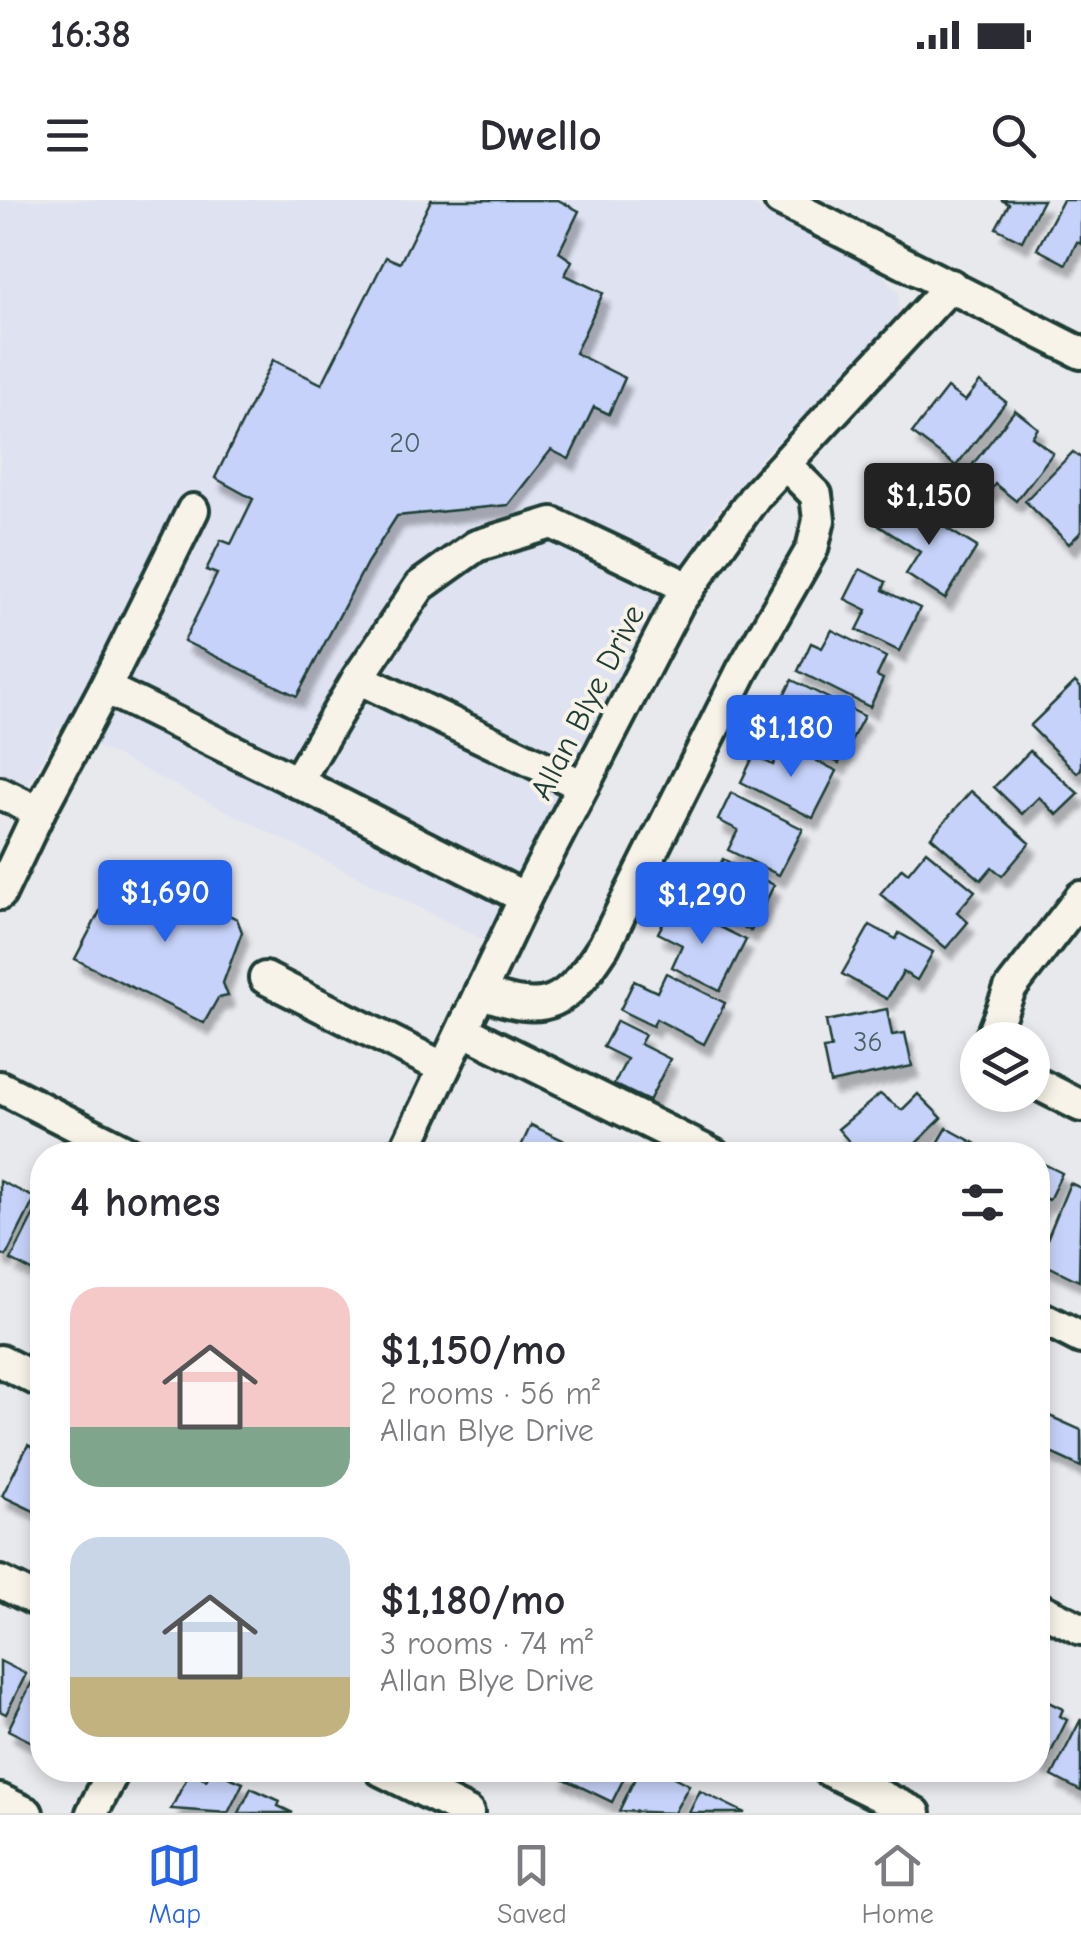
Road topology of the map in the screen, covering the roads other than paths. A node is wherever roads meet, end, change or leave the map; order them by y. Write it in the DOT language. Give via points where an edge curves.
graph roads {
  1 [pos="780,200"];
  2 [pos="951,286"];
  3 [pos="1081,353"];
  4 [pos="786,464"];
  5 [pos="193,510"];
  6 [pos="688,588"];
  7 [pos="358,678"];
  8 [pos="105,688"];
  9 [pos="296,782"];
  10 [pos="583,786"];
  11 [pos="0,793"];
  12 [pos="40,812"];
  13 [pos="0,894"];
  14 [pos="1081,897"];
  15 [pos="525,898"];
  16 [pos="265,978"];
  17 [pos="480,992"];
  18 [pos="997,1022"];
  19 [pos="463,1030"];
  20 [pos="444,1068"];
  21 [pos="0,1088"];
  22 [pos="1050,1090"];
  23 [pos="1081,1106"];
  24 [pos="107,1142"];
  25 [pos="409,1142"];
  26 [pos="688,1142"];
  27 [pos="1050,1322"];
  28 [pos="1081,1338"];
  29 [pos="0,1361"];
  30 [pos="30,1376"];
  31 [pos="0,1582"];
  32 [pos="30,1597"];
  33 [pos="1050,1614"];
  34 [pos="1081,1629"];
  35 [pos="108,1782"];
  36 [pos="405,1782"];
  37 [pos="852,1782"];
  38 [pos="0,1800"];
  39 [pos="27,1813"];
  40 [pos="92,1813"];
  41 [pos="468,1813"];
  42 [pos="915,1813"];
  1 -- 2 [label="street"];
  2 -- 3 [label="street"];
  2 -- 4 [label="street, Allan Blye Drive"];
  4 -- 6 [label="street, Allan Blye Drive"];
  4 -- 17 [label="street" via="816,495 812,549 742,671 604,946 577,988 545,1006 515,1006"];
  5 -- 8 [label="street"];
  6 -- 7 [label="street" via="552,522 476,546 420,586"];
  6 -- 10 [label="street, Allan Blye Drive"];
  7 -- 9 [label="street"];
  7 -- 10 [label="street"];
  8 -- 9 [label="street"];
  8 -- 12 [label="street"];
  9 -- 15 [label="street"];
  10 -- 15 [label="street, Allan Blye Drive"];
  11 -- 12 [label="street"];
  12 -- 13 [label="street"];
  14 -- 18 [label="street" via="1010,989"];
  15 -- 17 [label="street, Allan Blye Drive"];
  16 -- 20 [label="street"];
  17 -- 19 [label="street, Allan Blye Drive"];
  19 -- 20 [label="street, Allan Blye Drive"];
  19 -- 26 [label="street"];
  20 -- 25 [label="street, Allan Blye Drive"];
  21 -- 24 [label="street"];
  22 -- 23 [label="street"];
  27 -- 28 [label="street"];
  29 -- 30 [label="street"];
  31 -- 32 [label="street"];
  33 -- 34 [label="street"];
  35 -- 40 [label="street"];
  36 -- 41 [label="street"];
  37 -- 42 [label="street"];
  38 -- 39 [label="street"];
}
